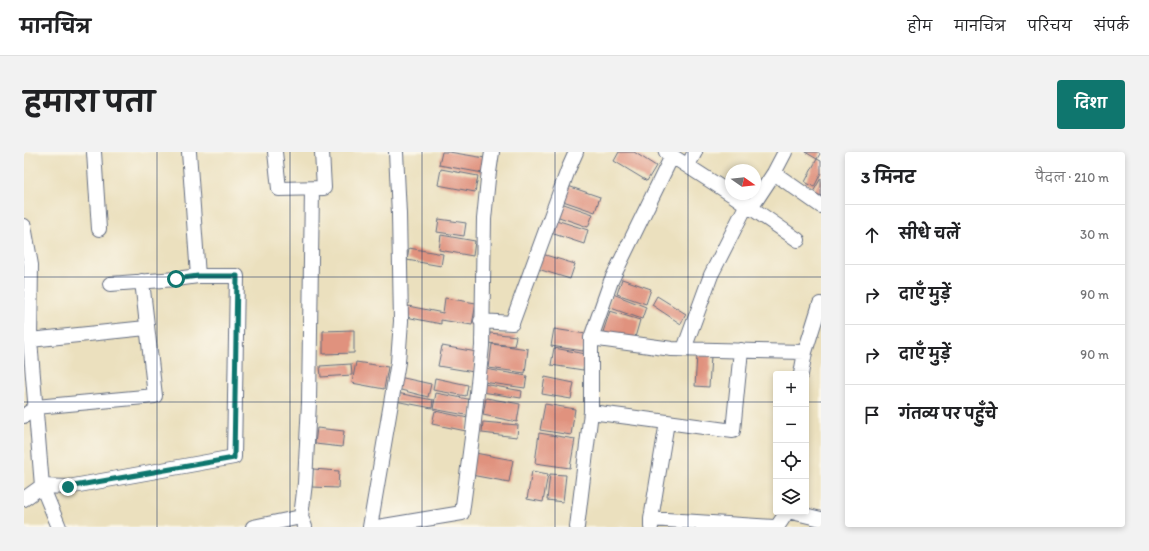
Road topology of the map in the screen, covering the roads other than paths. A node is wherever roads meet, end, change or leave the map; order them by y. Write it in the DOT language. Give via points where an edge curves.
graph roads {
  1 [pos="94,152"];
  2 [pos="189,152"];
  3 [pos="275,152"];
  4 [pos="322,152"];
  5 [pos="396,152"];
  6 [pos="492,152"];
  7 [pos="576,152"];
  8 [pos="695,152"];
  9 [pos="785,152"];
  10 [pos="669,154"];
  11 [pos="688,165"];
  12 [pos="774,173"];
  13 [pos="312,189"];
  14 [pos="725,190"];
  15 [pos="740,200"];
  16 [pos="749,206"];
  17 [pos="821,206"];
  18 [pos="24,226"];
  19 [pos="99,229"];
  20 [pos="798,240"];
  21 [pos="198,276"];
  22 [pos="142,281"];
  23 [pos="110,284"];
  24 [pos="820,304"];
  25 [pos="481,321"];
  26 [pos="146,328"];
  27 [pos="591,338"];
  28 [pos="30,340"];
  29 [pos="684,349"];
  30 [pos="741,350"];
  31 [pos="805,352"];
  32 [pos="801,371"];
  33 [pos="36,407"];
  34 [pos="591,412"];
  35 [pos="24,416"];
  36 [pos="667,422"];
  37 [pos="42,486"];
  38 [pos="24,499"];
  39 [pos="785,515"];
  40 [pos="804,515"];
  41 [pos="821,519"];
  42 [pos="303,522"];
  43 [pos="651,523"];
  44 [pos="59,527"];
  45 [pos="253,527"];
  46 [pos="370,527"];
  47 [pos="378,527"];
  48 [pos="577,527"];
  49 [pos="776,527"];
  1 -- 19 [label="street"];
  2 -- 21 [label="street"];
  3 -- 13 [label="street" via="279,189"];
  4 -- 13 [label="street" via="324,188"];
  5 -- 46 [label="street" via="401,321 399,355"];
  6 -- 25 [label="street" via="484,219"];
  7 -- 25 [label="street" via="512,323"];
  8 -- 11 [label="street"];
  9 -- 12 [label="street"];
  10 -- 11 [label="street"];
  10 -- 27 [label="street" via="611,280"];
  11 -- 14 [label="street"];
  12 -- 16 [label="street"];
  12 -- 17 [label="street"];
  13 -- 42 [label="street" via="309,402"];
  15 -- 16 [label="street"];
  16 -- 20 [label="street"];
  16 -- 29 [label="street" via="711,275"];
  18 -- 28 [label="street" via="31,265"];
  21 -- 22 [label="street"];
  21 -- 37 [label="street" via="237,276 234,458 68,487"];
  22 -- 23 [label="street"];
  22 -- 26 [label="street"];
  24 -- 31 [label="street"];
  25 -- 47 [label="street" via="482,346 462,513"];
  26 -- 28 [label="street"];
  26 -- 33 [label="street" via="155,396"];
  27 -- 29 [label="street"];
  27 -- 34 [label="street"];
  28 -- 33 [label="street"];
  29 -- 30 [label="street"];
  30 -- 31 [label="street"];
  30 -- 36 [label="street" via="733,431"];
  31 -- 32 [label="street"];
  33 -- 35 [label="street"];
  33 -- 37 [label="street"];
  34 -- 36 [label="street"];
  34 -- 48 [label="street"];
  36 -- 43 [label="street"];
  37 -- 38 [label="street"];
  37 -- 44 [label="street"];
  39 -- 49 [label="street"];
  40 -- 41 [label="street"];
  42 -- 45 [label="street"];
  43 -- 49 [label="street"];
}
